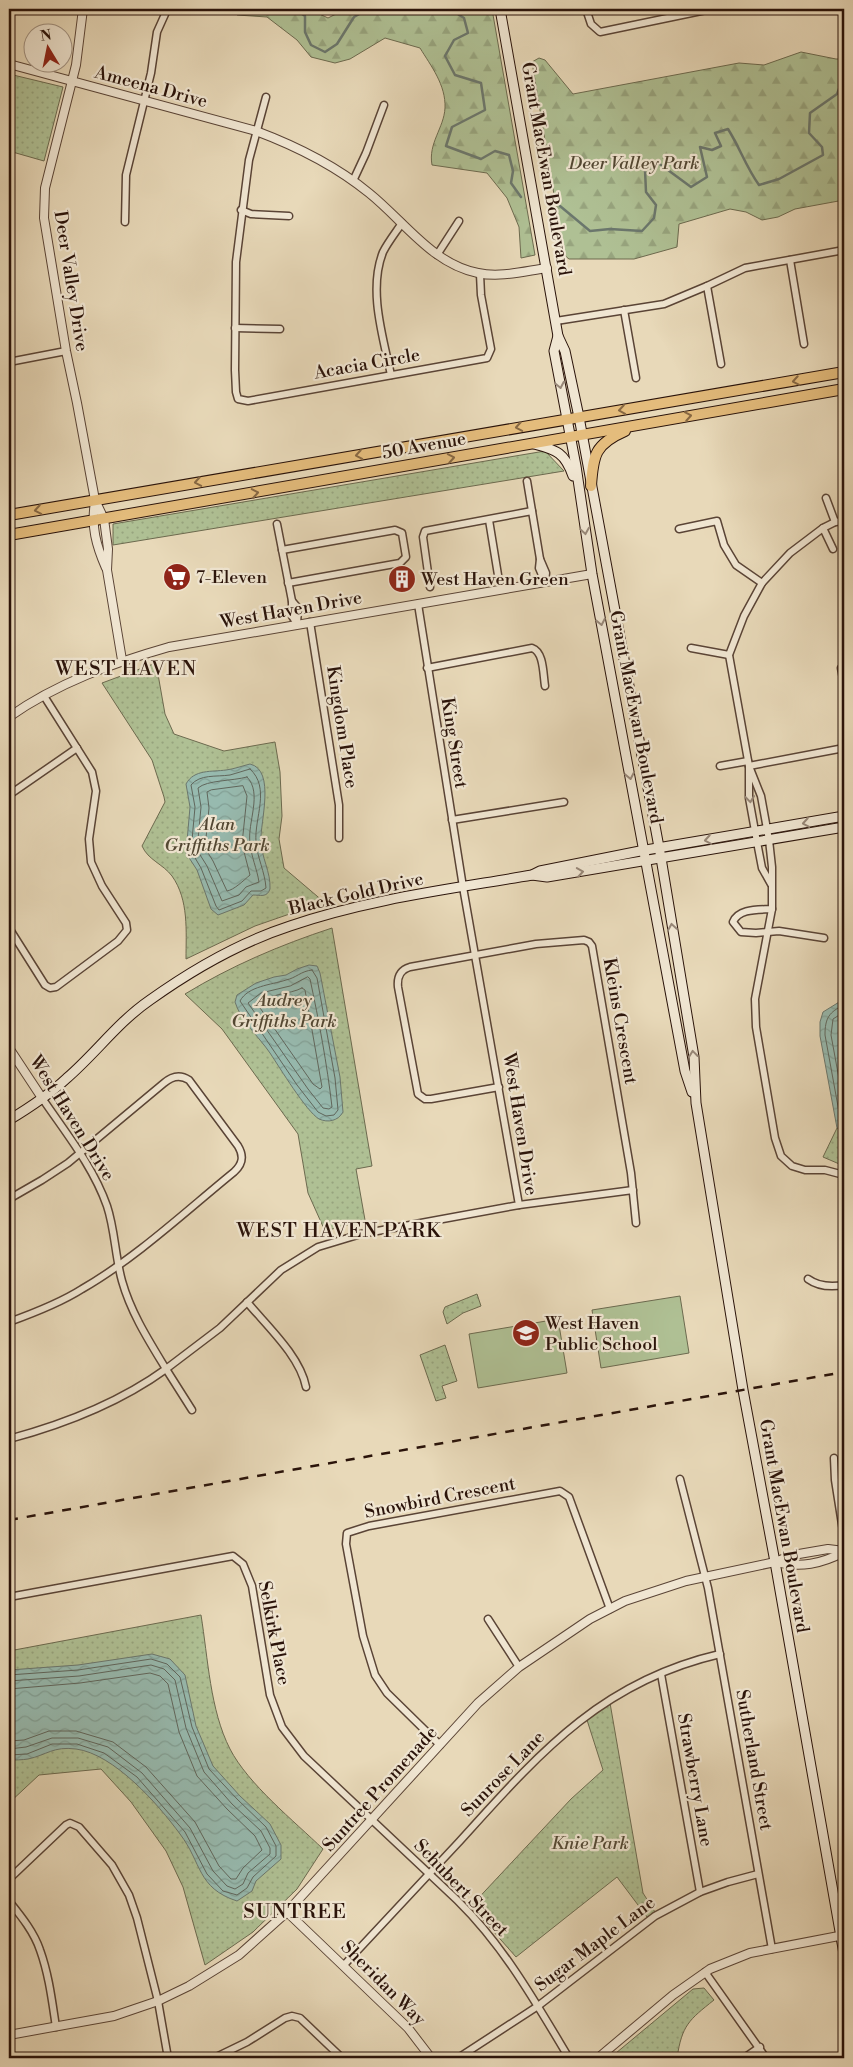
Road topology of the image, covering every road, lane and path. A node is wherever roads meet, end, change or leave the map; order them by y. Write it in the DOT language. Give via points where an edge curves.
graph roads {
  1 [pos="83,9"];
  2 [pos="500,9"];
  3 [pos="586,9"];
  4 [pos="711,9"];
  5 [pos="166,12"];
  6 [pos="9,30"];
  7 [pos="9,41"];
  8 [pos="9,64"];
  9 [pos="72,82"];
  10 [pos="266,98"];
  11 [pos="144,100"];
  12 [pos="384,105"];
  13 [pos="256,131"];
  14 [pos="353,181"];
  15 [pos="241,210"];
  16 [pos="289,216"];
  17 [pos="459,221"];
  18 [pos="125,222"];
  19 [pos="402,222"];
  20 [pos="844,250"];
  21 [pos="438,255"];
  22 [pos="790,260"];
  23 [pos="547,268"];
  24 [pos="480,274"];
  25 [pos="707,286"];
  26 [pos="624,310"];
  27 [pos="556,321"];
  28 [pos="235,328"];
  29 [pos="280,329"];
  30 [pos="558,336"];
  31 [pos="804,344"];
  32 [pos="66,351"];
  33 [pos="9,362"];
  34 [pos="720,364"];
  35 [pos="844,372"];
  36 [pos="391,375"];
  37 [pos="636,378"];
  38 [pos="844,388"];
  39 [pos="579,417"];
  40 [pos="567,419"];
  41 [pos="640,425"];
  42 [pos="582,435"];
  43 [pos="570,437"];
  44 [pos="531,444"];
  45 [pos="527,481"];
  46 [pos="591,486"];
  47 [pos="578,487"];
  48 [pos="826,498"];
  49 [pos="95,500"];
  50 [pos="532,511"];
  51 [pos="9,515"];
  52 [pos="104,519"];
  53 [pos="489,520"];
  54 [pos="92,521"];
  55 [pos="844,521"];
  56 [pos="835,522"];
  57 [pos="277,524"];
  58 [pos="679,528"];
  59 [pos="823,528"];
  60 [pos="9,535"];
  61 [pos="833,549"];
  62 [pos="282,550"];
  63 [pos="107,570"];
  64 [pos="592,574"];
  65 [pos="498,575"];
  66 [pos="545,582"];
  67 [pos="762,582"];
  68 [pos="288,583"];
  69 [pos="430,586"];
  70 [pos="418,604"];
  71 [pos="310,622"];
  72 [pos="297,624"];
  73 [pos="690,648"];
  74 [pos="728,655"];
  75 [pos="122,660"];
  76 [pos="427,668"];
  77 [pos="841,668"];
  78 [pos="844,684"];
  79 [pos="545,686"];
  80 [pos="44,696"];
  81 [pos="9,717"];
  82 [pos="77,748"];
  83 [pos="844,748"];
  84 [pos="749,763"];
  85 [pos="720,766"];
  86 [pos="9,795"];
  87 [pos="564,802"];
  88 [pos="844,816"];
  89 [pos="452,820"];
  90 [pos="844,827"];
  91 [pos="767,830"];
  92 [pos="756,831"];
  93 [pos="339,838"];
  94 [pos="769,840"];
  95 [pos="757,842"];
  96 [pos="659,849"];
  97 [pos="644,851"];
  98 [pos="661,858"];
  99 [pos="646,860"];
  100 [pos="532,875"];
  101 [pos="771,884"];
  102 [pos="463,887"];
  103 [pos="772,909"];
  104 [pos="9,928"];
  105 [pos="769,931"];
  106 [pos="824,938"];
  107 [pos="476,955"];
  108 [pos="9,1048"];
  109 [pos="499,1088"];
  110 [pos="42,1098"];
  111 [pos="696,1102"];
  112 [pos="9,1120"];
  113 [pos="80,1153"];
  114 [pos="844,1175"];
  115 [pos="632,1190"];
  116 [pos="9,1199"];
  117 [pos="520,1205"];
  118 [pos="636,1223"];
  119 [pos="118,1265"];
  120 [pos="808,1279"];
  121 [pos="844,1285"];
  122 [pos="247,1302"];
  123 [pos="9,1322"];
  124 [pos="166,1369"];
  125 [pos="306,1387"];
  126 [pos="192,1410"];
  127 [pos="9,1439"];
  128 [pos="834,1458"];
  129 [pos="680,1479"];
  130 [pos="844,1537"];
  131 [pos="844,1552"];
  132 [pos="776,1562"];
  133 [pos="706,1576"];
  134 [pos="9,1597"];
  135 [pos="610,1609"];
  136 [pos="488,1618"];
  137 [pos="720,1654"];
  138 [pos="519,1667"];
  139 [pos="661,1674"];
  140 [pos="440,1744"];
  141 [pos="372,1820"];
  142 [pos="430,1874"];
  143 [pos="758,1874"];
  144 [pos="9,1879"];
  145 [pos="700,1892"];
  146 [pos="9,1901"];
  147 [pos="287,1912"];
  148 [pos="843,1935"];
  149 [pos="772,1948"];
  150 [pos="844,1954"];
  151 [pos="344,1965"];
  152 [pos="705,1972"];
  153 [pos="158,2002"];
  154 [pos="538,2006"];
  155 [pos="56,2027"];
  156 [pos="9,2035"];
  157 [pos="760,2048"];
  158 [pos="168,2058"];
  159 [pos="214,2058"];
  160 [pos="342,2058"];
  161 [pos="432,2058"];
  162 [pos="458,2058"];
  163 [pos="569,2058"];
  164 [pos="598,2058"];
  165 [pos="744,2058"];
  166 [pos="766,2058"];
  1 -- 9 [label="street, Deer Valley Drive"];
  2 -- 23 [label="main road, Grant MacEwan Boulevard"];
  3 -- 4 [label="street" via="591,24 600,32"];
  5 -- 11 [label="street" via="157,32"];
  6 -- 7 [label="street"];
  8 -- 9 [label="street, Ameena Drive"];
  9 -- 11 [label="street, Ameena Drive"];
  9 -- 32 [label="street, Deer Valley Drive" via="44,202"];
  10 -- 13 [label="street"];
  11 -- 13 [label="street, Ameena Drive"];
  11 -- 18 [label="street" via="126,175"];
  12 -- 14 [label="street"];
  13 -- 14 [label="street, Ameena Drive" via="309,155"];
  13 -- 15 [label="street, Acacia Circle"];
  14 -- 19 [label="street, Ameena Drive"];
  15 -- 16 [label="street" via="250,214"];
  15 -- 28 [label="street, Acacia Circle"];
  17 -- 21 [label="street"];
  19 -- 21 [label="street, Ameena Drive"];
  19 -- 36 [label="street" via="384,251 376,286"];
  20 -- 22 [label="street"];
  21 -- 24 [label="street, Ameena Drive" via="455,266"];
  22 -- 25 [label="street" via="745,268"];
  22 -- 31 [label="street"];
  23 -- 24 [label="street, Ameena Drive"];
  23 -- 27 [label="main road, Grant MacEwan Boulevard"];
  24 -- 36 [label="street, Acacia Circle" via="491,349 487,358"];
  25 -- 26 [label="street" via="664,304"];
  25 -- 34 [label="street"];
  26 -- 27 [label="street"];
  26 -- 37 [label="street"];
  27 -- 30 [label="main road, Grant MacEwan Boulevard"];
  28 -- 29 [label="street"];
  28 -- 36 [label="street, Acacia Circle" via="236,392 238,399 243,401"];
  30 -- 39 [label="main road, Grant MacEwan Boulevard" via="565,351"];
  30 -- 40 [label="main road, Grant MacEwan Boulevard, one-way" via="554,352"];
  32 -- 33 [label="street"];
  32 -- 49 [label="street, Deer Valley Drive"];
  35 -- 39 [label="main road, 50 Avenue, one-way"];
  41 -- 38 [label="main road, 50 Avenue, one-way"];
  39 -- 40 [label="main road, 50 Avenue"];
  39 -- 42 [label="main road, Grant MacEwan Boulevard"];
  40 -- 43 [label="main road, Grant MacEwan Boulevard"];
  40 -- 49 [label="main road, 50 Avenue, one-way"];
  41 -- 42 [label="main road, 50 Avenue"];
  41 -- 46 [label="main road" via="602,445 592,461"];
  42 -- 43 [label="main road, 50 Avenue"];
  42 -- 46 [label="main road, Grant MacEwan Boulevard"];
  43 -- 44 [label="main road, 50 Avenue"];
  43 -- 47 [label="main road, Grant MacEwan Boulevard"];
  44 -- 47 [label="main road" via="561,454 570,466"];
  52 -- 44 [label="main road, 50 Avenue, one-way"];
  45 -- 50 [label="street"];
  46 -- 96 [label="main road, Grant MacEwan Boulevard"];
  47 -- 64 [label="main road, Grant MacEwan Boulevard, one-way"];
  48 -- 56 [label="street"];
  49 -- 51 [label="main road, 50 Avenue, one-way"];
  49 -- 52 [label="street"];
  49 -- 54 [label="street"];
  50 -- 53 [label="street"];
  50 -- 66 [label="street" via="540,559 546,573"];
  52 -- 54 [label="main road, 50 Avenue"];
  52 -- 63 [label="street"];
  53 -- 65 [label="street"];
  53 -- 69 [label="street" via="425,531 423,537"];
  54 -- 60 [label="main road, 50 Avenue"];
  54 -- 63 [label="street"];
  55 -- 56 [label="street"];
  56 -- 59 [label="street"];
  57 -- 62 [label="street"];
  58 -- 67 [label="street" via="717,521 724,544 736,565"];
  59 -- 61 [label="street"];
  59 -- 67 [label="street" via="790,553"];
  62 -- 68 [label="street"];
  62 -- 68 [label="street" via="395,530 402,533 406,557 400,563"];
  63 -- 75 [label="street"];
  64 -- 66 [label="street, West Haven Drive"];
  64 -- 97 [label="main road, Grant MacEwan Boulevard, one-way"];
  66 -- 70 [label="street, West Haven Drive"];
  67 -- 74 [label="street"];
  68 -- 72 [label="street" via="292,601 298,608"];
  70 -- 71 [label="street, West Haven Drive"];
  70 -- 76 [label="street, King Street"];
  71 -- 72 [label="street, West Haven Drive"];
  71 -- 93 [label="street, Kingdom Place" via="339,805"];
  72 -- 75 [label="street, West Haven Drive" via="169,647"];
  73 -- 74 [label="street"];
  74 -- 84 [label="street"];
  75 -- 80 [label="street, West Haven Drive"];
  76 -- 79 [label="street" via="532,648 540,654"];
  76 -- 89 [label="street, King Street"];
  77 -- 78 [label="street"];
  80 -- 81 [label="street, West Haven Drive"];
  80 -- 82 [label="street"];
  82 -- 86 [label="street"];
  82 -- 104 [label="street" via="96,782 89,839 91,862 127,930 118,941 56,987 50,988"];
  83 -- 84 [label="street"];
  84 -- 85 [label="street"];
  84 -- 91 [label="street"];
  84 -- 92 [label="street, one-way" via="749,798"];
  87 -- 89 [label="street"];
  88 -- 91 [label="main road, Black Gold Drive, one-way"];
  89 -- 102 [label="street, King Street"];
  90 -- 94 [label="main road, Black Gold Drive"];
  91 -- 92 [label="main road, Black Gold Drive"];
  91 -- 94 [label="street"];
  92 -- 95 [label="street"];
  92 -- 96 [label="main road, Black Gold Drive, one-way"];
  94 -- 95 [label="main road, Black Gold Drive"];
  94 -- 101 [label="street"];
  95 -- 98 [label="main road, Black Gold Drive"];
  95 -- 101 [label="street" via="762,868"];
  96 -- 97 [label="main road, Black Gold Drive"];
  96 -- 98 [label="main road, Grant MacEwan Boulevard"];
  97 -- 99 [label="main road, Grant MacEwan Boulevard"];
  97 -- 100 [label="main road, Black Gold Drive"];
  98 -- 99 [label="main road, Black Gold Drive"];
  111 -- 98 [label="main road, Grant MacEwan Boulevard, one-way" via="694,1057"];
  100 -- 99 [label="main road, Black Gold Drive, one-way" via="547,877"];
  99 -- 111 [label="main road, Grant MacEwan Boulevard" via="685,1071"];
  100 -- 102 [label="main road, Black Gold Drive"];
  101 -- 103 [label="street"];
  102 -- 107 [label="street, West Haven Drive"];
  102 -- 110 [label="main road, Black Gold Drive" via="329,914 289,926 221,957 148,1001 116,1028 68,1078"];
  103 -- 105 [label="street"];
  103 -- 105 [label="street" via="742,912 733,922 740,932"];
  105 -- 106 [label="street"];
  105 -- 114 [label="street" via="755,999 768,1103 777,1145 783,1159 792,1166"];
  107 -- 109 [label="street, West Haven Drive"];
  107 -- 109 [label="street" via="403,969 398,987 418,1094 431,1099"];
  107 -- 115 [label="street, Kleins Crescent" via="577,940 589,942 592,946"];
  108 -- 110 [label="street, West Haven Drive"];
  109 -- 117 [label="street, West Haven Drive"];
  110 -- 112 [label="main road, Black Gold Drive"];
  110 -- 113 [label="street, West Haven Drive"];
  111 -- 132 [label="main road, Grant MacEwan Boulevard" via="743,1390"];
  113 -- 116 [label="street" via="59,1170"];
  113 -- 119 [label="street, West Haven Drive" via="107,1206"];
  113 -- 119 [label="street" via="169,1079 180,1076 194,1085 242,1152 237,1169"];
  115 -- 117 [label="street"];
  115 -- 118 [label="street, Kleins Crescent"];
  117 -- 122 [label="street, West Haven Drive" via="332,1241 292,1262"];
  119 -- 123 [label="street" via="80,1291"];
  119 -- 124 [label="street, West Haven Drive" via="131,1307"];
  120 -- 121 [label="street" via="826,1286"];
  122 -- 124 [label="street, West Haven Drive" via="220,1328"];
  122 -- 125 [label="street" via="296,1361"];
  124 -- 126 [label="street"];
  124 -- 127 [label="street" via="113,1403"];
  128 -- 130 [label="street"];
  129 -- 133 [label="street, Sutherland Street"];
  131 -- 132 [label="street" via="828,1549 793,1555"];
  131 -- 132 [label="street" via="830,1560 794,1567"];
  132 -- 133 [label="street, Suntree Promenade"];
  132 -- 148 [label="main road, Grant MacEwan Boulevard"];
  133 -- 135 [label="street, Suntree Promenade"];
  133 -- 137 [label="street, Sutherland Street"];
  134 -- 141 [label="street, Selkirk Place" via="233,1556 244,1564 252,1586 270,1695 282,1727 304,1756"];
  135 -- 138 [label="street, Suntree Promenade"];
  135 -- 140 [label="street, Snowbird Crescent" via="569,1497 560,1491 369,1526 347,1533 346,1544 361,1627 375,1675 387,1693"];
  136 -- 138 [label="street"];
  137 -- 139 [label="street, Sunrose Lane" via="688,1662"];
  137 -- 143 [label="street, Sutherland Street"];
  138 -- 140 [label="street, Suntree Promenade" via="478,1703"];
  139 -- 142 [label="street, Sunrose Lane" via="610,1698 552,1744"];
  139 -- 145 [label="street, Strawberry Lane"];
  140 -- 141 [label="street, Suntree Promenade"];
  141 -- 142 [label="street, Schubert Street"];
  141 -- 147 [label="street, Suntree Promenade"];
  142 -- 151 [label="street, Sunrose Lane"];
  142 -- 154 [label="street, Schubert Street" via="490,1936"];
  143 -- 145 [label="street, Sugar Maple Lane"];
  143 -- 149 [label="street, Sutherland Street"];
  144 -- 153 [label="street" via="66,1825 79,1826 112,1865 129,1894"];
  145 -- 154 [label="street, Sugar Maple Lane" via="655,1916"];
  146 -- 155 [label="street" via="26,1922 40,1949"];
  147 -- 151 [label="street, Sheridan Way"];
  147 -- 153 [label="street, Suntree Promenade" via="217,1970"];
  148 -- 149 [label="street"];
  148 -- 150 [label="main road, Grant MacEwan Boulevard"];
  149 -- 152 [label="street" via="736,1958"];
  151 -- 161 [label="street, Sheridan Way" via="408,2028"];
  152 -- 157 [label="street"];
  152 -- 164 [label="street"];
  153 -- 155 [label="street, Suntree Promenade" via="114,2016"];
  153 -- 158 [label="street"];
  154 -- 162 [label="street, Sugar Maple Lane"];
  154 -- 163 [label="street, Schubert Street"];
  155 -- 156 [label="street, Suntree Promenade"];
  157 -- 165 [label="street"];
  157 -- 166 [label="street"];
  159 -- 160 [label="street" via="292,2016 300,2018"];
}
